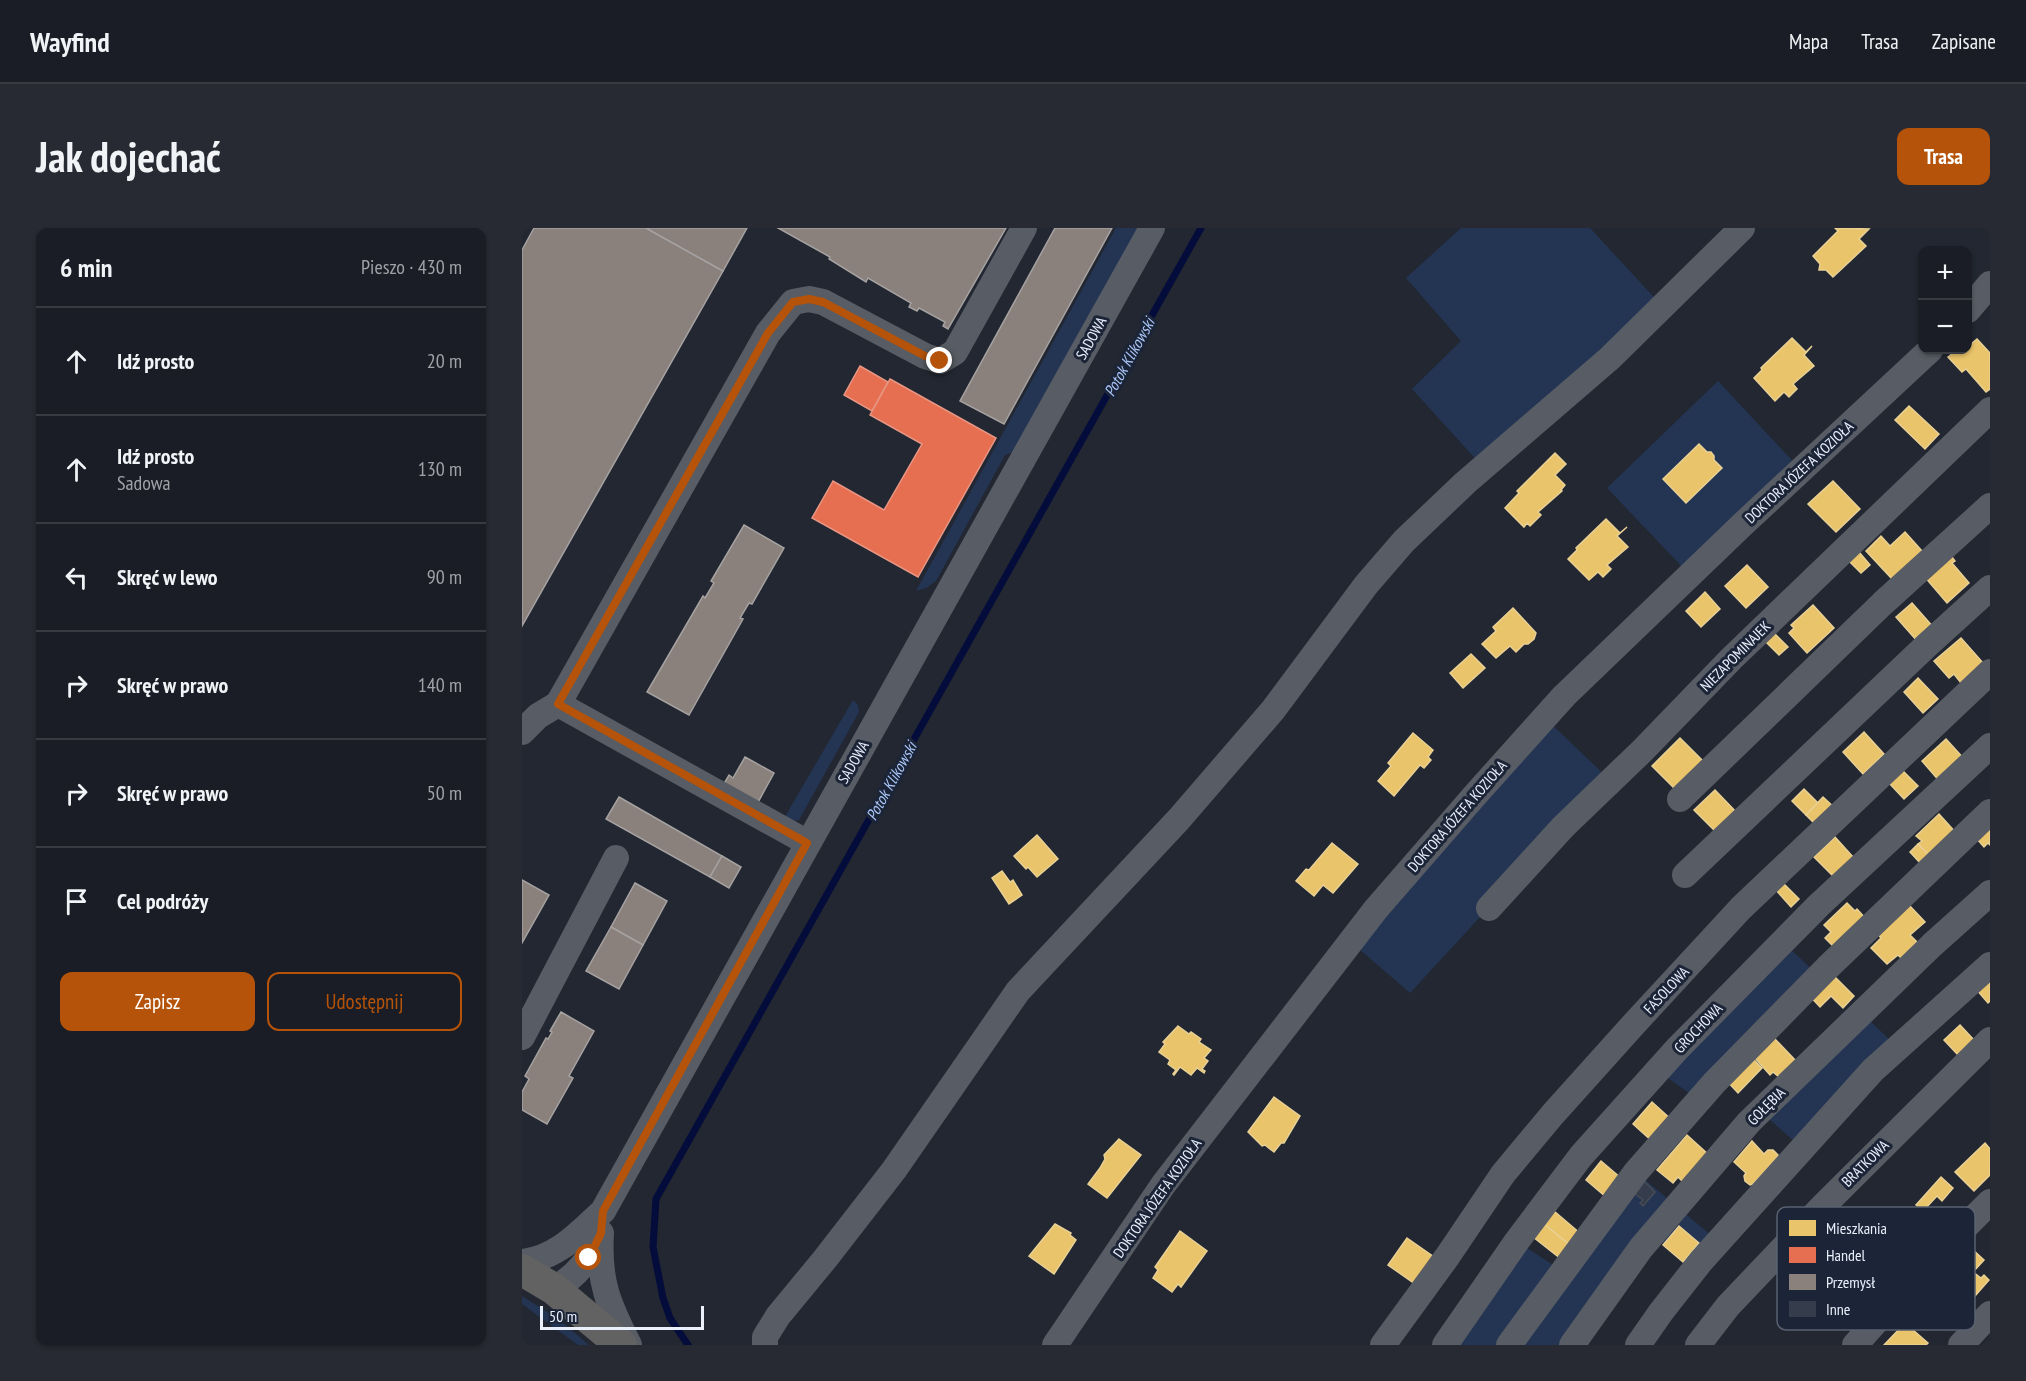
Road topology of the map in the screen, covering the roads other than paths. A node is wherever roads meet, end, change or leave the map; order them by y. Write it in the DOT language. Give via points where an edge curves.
graph roads {
  1 [pos="1024,228"];
  2 [pos="1152,228"];
  3 [pos="1742,228"];
  4 [pos="1990,284"];
  5 [pos="1972,305"];
  6 [pos="1926,354"];
  7 [pos="1990,410"];
  8 [pos="1990,506"];
  9 [pos="1990,588"];
  10 [pos="1990,672"];
  11 [pos="558,704"];
  12 [pos="522,732"];
  13 [pos="1990,746"];
  14 [pos="1680,799"];
  15 [pos="1990,812"];
  16 [pos="807,843"];
  17 [pos="616,858"];
  18 [pos="1685,875"];
  19 [pos="1990,893"];
  20 [pos="1488,908"];
  21 [pos="1990,964"];
  22 [pos="522,1037"];
  23 [pos="1990,1040"];
  24 [pos="1990,1202"];
  25 [pos="1822,1207"];
  26 [pos="1975,1217"];
  27 [pos="602,1222"];
  28 [pos="562,1249"];
  29 [pos="1777,1254"];
  30 [pos="522,1262"];
  31 [pos="522,1270"];
  32 [pos="554,1289"];
  33 [pos="1990,1314"];
  34 [pos="1868,1330"];
  35 [pos="621,1345"];
  36 [pos="629,1345"];
  37 [pos="765,1345"];
  38 [pos="1054,1345"];
  39 [pos="1383,1345"];
  40 [pos="1445,1345"];
  41 [pos="1509,1345"];
  42 [pos="1572,1345"];
  43 [pos="1638,1345"];
  44 [pos="1698,1345"];
  45 [pos="1855,1345"];
  46 [pos="1961,1345"];
  1 -- 11 [label="street" via="955,352 940,361 823,302 793,302 768,333"];
  2 -- 16 [label="street, SADOWA"];
  3 -- 37 [label="street" via="1610,358 1404,541 1366,585 1273,710 1179,819 1018,991 894,1170 778,1316 765,1337"];
  4 -- 5 [label="street"];
  6 -- 38 [label="street, DOKTORA JÓZEFA KOZIOŁA" via="1564,696 1476,794 1376,909 1163,1185"];
  7 -- 20 [label="street, NIEZAPOMINAJEK" via="1731,659"];
  8 -- 14 [label="street" via="1882,603"];
  9 -- 18 [label="street"];
  10 -- 39 [label="street, FASOLOWA" via="1741,908 1633,1025 1503,1174"];
  11 -- 12 [label="street"];
  11 -- 16 [label="street"];
  13 -- 40 [label="street, GROCHOWA" via="1819,905 1677,1049 1581,1156"];
  15 -- 41 [label="street" via="1714,1083 1636,1172"];
  16 -- 27 [label="street, SADOWA"];
  17 -- 22 [label="street"];
  19 -- 42 [label="street, GOŁĘBIA" via="1749,1122 1641,1248"];
  21 -- 43 [label="street" via="1873,1070 1701,1262"];
  23 -- 25 [label="street, BRATKOWA"];
  24 -- 26 [label="street"];
  27 -- 28 [label="street, SADOWA"];
  27 -- 32 [label="street" via="589,1258"];
  27 -- 36 [label="street" via="602,1280 610,1308"];
  28 -- 30 [label="street, SADOWA" via="536,1261"];
  28 -- 32 [label="street" via="554,1273"];
  29 -- 44 [label="street, BRATKOWA"];
  31 -- 32 [label="main road"];
  32 -- 35 [label="main road"];
  33 -- 46 [label="street"];
  34 -- 45 [label="street"];
}
